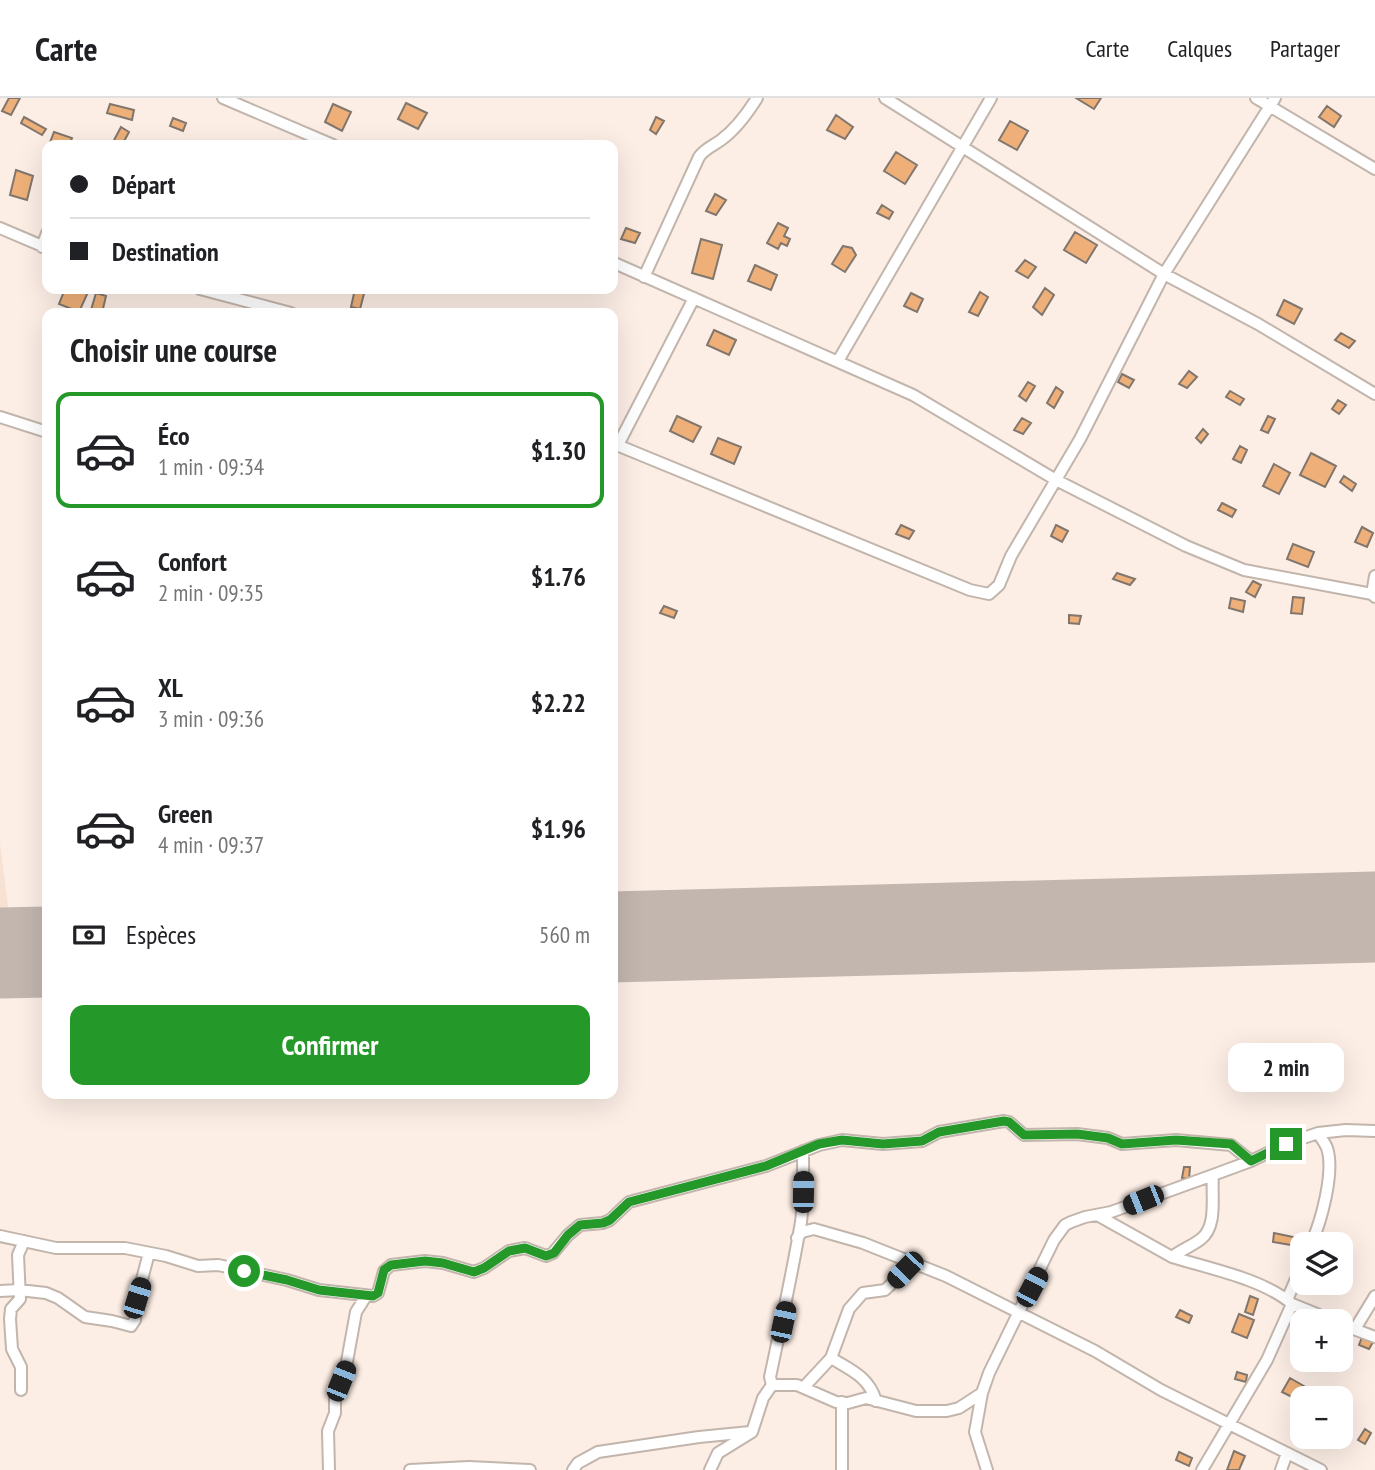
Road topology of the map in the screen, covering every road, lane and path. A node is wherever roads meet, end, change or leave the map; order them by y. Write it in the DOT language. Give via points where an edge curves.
graph roads {
  1 [pos="223,98"];
  2 [pos="757,98"];
  3 [pos="885,98"];
  4 [pos="990,98"];
  5 [pos="1256,98"];
  6 [pos="1273,102"];
  7 [pos="304,140"];
  8 [pos="963,145"];
  9 [pos="1375,169"];
  10 [pos="0,228"];
  11 [pos="42,246"];
  12 [pos="618,265"];
  13 [pos="1164,274"];
  14 [pos="644,277"];
  15 [pos="219,294"];
  16 [pos="694,298"];
  17 [pos="272,308"];
  18 [pos="838,362"];
  19 [pos="1375,394"];
  20 [pos="0,417"];
  21 [pos="42,430"];
  22 [pos="618,438"];
  23 [pos="618,445"];
  24 [pos="1056,480"];
  25 [pos="1375,576"];
  26 [pos="1373,595"];
  27 [pos="1375,1130"];
  28 [pos="1318,1133"];
  29 [pos="803,1151"];
  30 [pos="1251,1161"];
  31 [pos="1213,1175"];
  32 [pos="1097,1215"];
  33 [pos="801,1222"];
  34 [pos="814,1229"];
  35 [pos="1316,1232"];
  36 [pos="0,1236"];
  37 [pos="797,1238"];
  38 [pos="24,1241"];
  39 [pos="149,1253"];
  40 [pos="1172,1257"];
  41 [pos="914,1262"];
  42 [pos="19,1290"];
  43 [pos="0,1291"];
  44 [pos="1291,1295"];
  45 [pos="366,1296"];
  46 [pos="1375,1296"];
  47 [pos="1289,1302"];
  48 [pos="1306,1309"];
  49 [pos="1018,1314"];
  50 [pos="1355,1329"];
  51 [pos="1375,1337"];
  52 [pos="831,1358"];
  53 [pos="772,1385"];
  54 [pos="804,1387"];
  55 [pos="21,1390"];
  56 [pos="982,1393"];
  57 [pos="876,1401"];
  58 [pos="842,1402"];
  59 [pos="1230,1424"];
  60 [pos="752,1432"];
  61 [pos="1287,1453"];
  62 [pos="587,1457"];
  63 [pos="330,1470"];
  64 [pos="410,1470"];
  65 [pos="530,1470"];
  66 [pos="573,1470"];
  67 [pos="586,1470"];
  68 [pos="710,1470"];
  69 [pos="842,1470"];
  70 [pos="987,1470"];
  71 [pos="1202,1470"];
  72 [pos="1281,1470"];
  73 [pos="1321,1470"];
  1 -- 7 [label="street"];
  2 -- 14 [label="street" via="736,128 699,157"];
  3 -- 8 [label="street"];
  4 -- 8 [label="street"];
  5 -- 6 [label="street"];
  6 -- 9 [label="street"];
  6 -- 13 [label="street"];
  8 -- 13 [label="street"];
  8 -- 18 [label="street"];
  10 -- 11 [label="street"];
  12 -- 14 [label="street"];
  13 -- 19 [label="street"];
  13 -- 24 [label="street"];
  14 -- 16 [label="street"];
  15 -- 17 [label="street"];
  16 -- 18 [label="street"];
  16 -- 22 [label="street"];
  18 -- 24 [label="street" via="913,394"];
  20 -- 21 [label="street"];
  23 -- 24 [label="street" via="989,594 999,585"];
  24 -- 26 [label="street" via="1244,570"];
  25 -- 26 [label="street"];
  27 -- 28 [label="street"];
  28 -- 30 [label="street"];
  28 -- 35 [label="street" via="1327,1148 1327,1181"];
  29 -- 30 [label="street" via="842,1140 922,1141 939,1132 1004,1121 1024,1135 1077,1134 1122,1144 1176,1140 1231,1144"];
  29 -- 33 [label="street"];
  29 -- 45 [label="street" via="766,1166 629,1202 610,1220 580,1225 546,1256 525,1248 509,1251 474,1272 425,1261 391,1265 384,1270 378,1293"];
  30 -- 31 [label="street"];
  31 -- 32 [label="street"];
  31 -- 40 [label="street" via="1209,1230"];
  32 -- 40 [label="street"];
  32 -- 49 [label="street" via="1062,1229"];
  33 -- 34 [label="street"];
  33 -- 37 [label="street"];
  34 -- 37 [label="street"];
  34 -- 41 [label="street"];
  36 -- 38 [label="street"];
  37 -- 53 [label="street"];
  38 -- 39 [label="street" via="55,1248 125,1248"];
  38 -- 42 [label="street" via="18,1255"];
  39 -- 42 [label="street" via="131,1326 85,1317 46,1293"];
  39 -- 45 [label="street"];
  40 -- 47 [label="street" via="1245,1280"];
  41 -- 49 [label="street"];
  41 -- 52 [label="street" via="884,1290 863,1293 849,1309"];
  42 -- 43 [label="street"];
  42 -- 55 [label="street" via="20,1299 11,1309 10,1319 12,1349 21,1367"];
  44 -- 47 [label="street"];
  45 -- 63 [label="street" via="356,1312 346,1367 335,1393 335,1413 328,1431"];
  46 -- 50 [label="street"];
  47 -- 48 [label="street"];
  47 -- 59 [label="street" via="1267,1360"];
  49 -- 56 [label="street"];
  49 -- 59 [label="street"];
  50 -- 51 [label="street"];
  52 -- 54 [label="street"];
  52 -- 57 [label="street" via="861,1376"];
  53 -- 54 [label="street"];
  53 -- 60 [label="street"];
  54 -- 58 [label="street"];
  56 -- 57 [label="street" via="947,1411 916,1411"];
  56 -- 70 [label="street" via="975,1432"];
  57 -- 58 [label="street"];
  58 -- 69 [label="street"];
  59 -- 61 [label="street"];
  59 -- 71 [label="street"];
  60 -- 62 [label="street"];
  60 -- 68 [label="street" via="718,1453"];
  61 -- 72 [label="street"];
  61 -- 73 [label="street"];
  62 -- 66 [label="street"];
  62 -- 67 [label="street"];
  64 -- 65 [label="street"];
}
